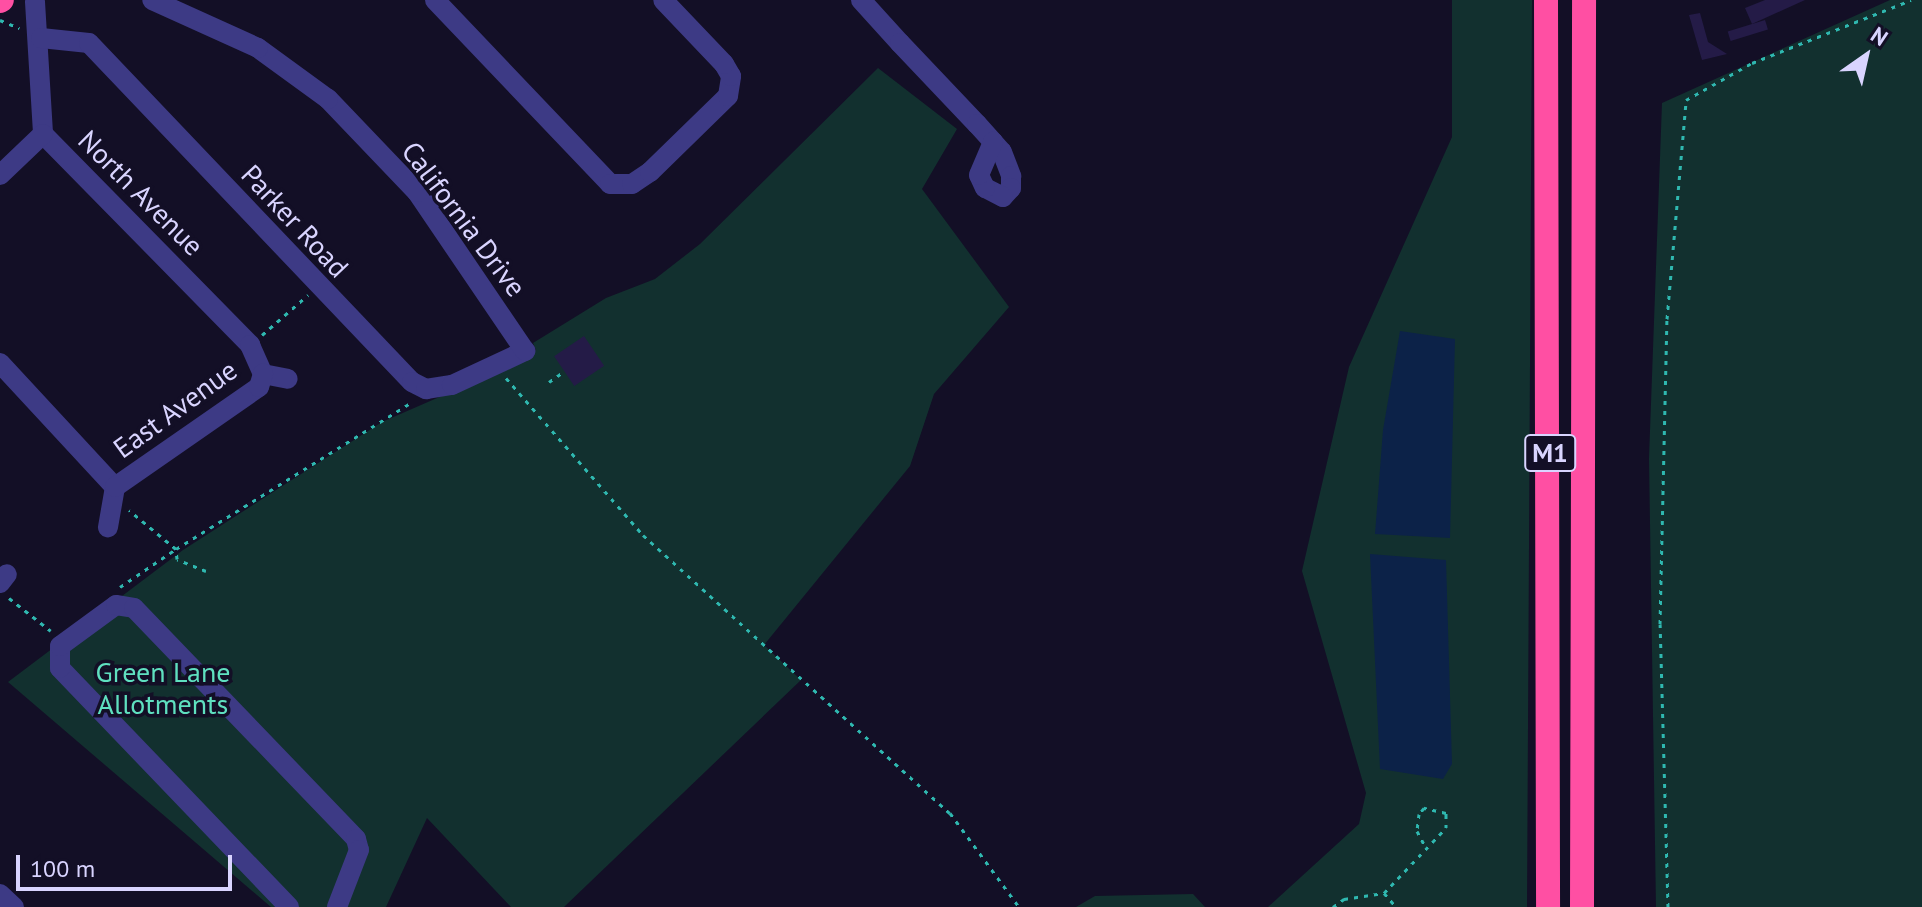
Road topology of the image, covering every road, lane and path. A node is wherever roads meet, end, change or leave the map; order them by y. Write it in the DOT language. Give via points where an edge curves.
graph roads {
  1 [pos="152,0"];
  2 [pos="435,0"];
  3 [pos="861,0"];
  4 [pos="1546,0"];
  5 [pos="1584,0"];
  6 [pos="1911,0"];
  7 [pos="36,1"];
  8 [pos="670,7"];
  9 [pos="41,38"];
  10 [pos="43,134"];
  11 [pos="993,142"];
  12 [pos="0,175"];
  13 [pos="317,287"];
  14 [pos="250,345"];
  15 [pos="0,363"];
  16 [pos="496,366"];
  17 [pos="565,371"];
  18 [pos="263,374"];
  19 [pos="288,379"];
  20 [pos="549,382"];
  21 [pos="426,389"];
  22 [pos="115,492"];
  23 [pos="108,527"];
  24 [pos="176,549"];
  25 [pos="206,571"];
  26 [pos="2,583"];
  27 [pos="114,591"];
  28 [pos="57,640"];
  29 [pos="1425,846"];
  30 [pos="1384,893"];
  31 [pos="0,894"];
  32 [pos="14,907"];
  33 [pos="289,907"];
  34 [pos="337,907"];
  35 [pos="1019,907"];
  36 [pos="1333,907"];
  37 [pos="1396,907"];
  38 [pos="1548,907"];
  39 [pos="1582,907"];
  40 [pos="1668,907"];
  1 -- 16 [label="street, California Drive" via="258,48 328,99 417,192 525,351"];
  2 -- 8 [label="street" via="610,184 632,184 728,96 731,76 724,64"];
  3 -- 11 [label="street"];
  4 -- 38 [label="highway, M1"];
  5 -- 39 [label="highway, M1"];
  6 -- 40 [label="path" via="1752,63 1686,100 1666,349 1660,624"];
  7 -- 9 [label="street, North Avenue"];
  9 -- 10 [label="street, North Avenue"];
  9 -- 13 [label="street, Parker Road" via="89,43"];
  10 -- 12 [label="street"];
  10 -- 14 [label="street, North Avenue"];
  13 -- 14 [label="path"];
  13 -- 21 [label="street, Parker Road" via="412,382"];
  14 -- 18 [label="street, North Avenue"];
  15 -- 22 [label="street"];
  16 -- 21 [label="street" via="452,385"];
  16 -- 35 [label="path" via="643,535 950,813"];
  17 -- 20 [label="path"];
  18 -- 19 [label="street"];
  18 -- 22 [label="street, East Avenue" via="259,387"];
  21 -- 24 [label="path"];
  22 -- 23 [label="street"];
  22 -- 24 [label="path"];
  24 -- 25 [label="path" via="177,559"];
  24 -- 27 [label="path"];
  26 -- 28 [label="path"];
  28 -- 33 [label="street" via="60,668"];
  28 -- 34 [label="street" via="116,605 134,608 356,839 359,850"];
  29 -- 29 [label="path" via="1446,828 1446,813 1424,808 1419,814 1417,831"];
  29 -- 30 [label="path"];
  30 -- 36 [label="path" via="1344,899"];
  30 -- 37 [label="path"];
  31 -- 32 [label="street"];
}
